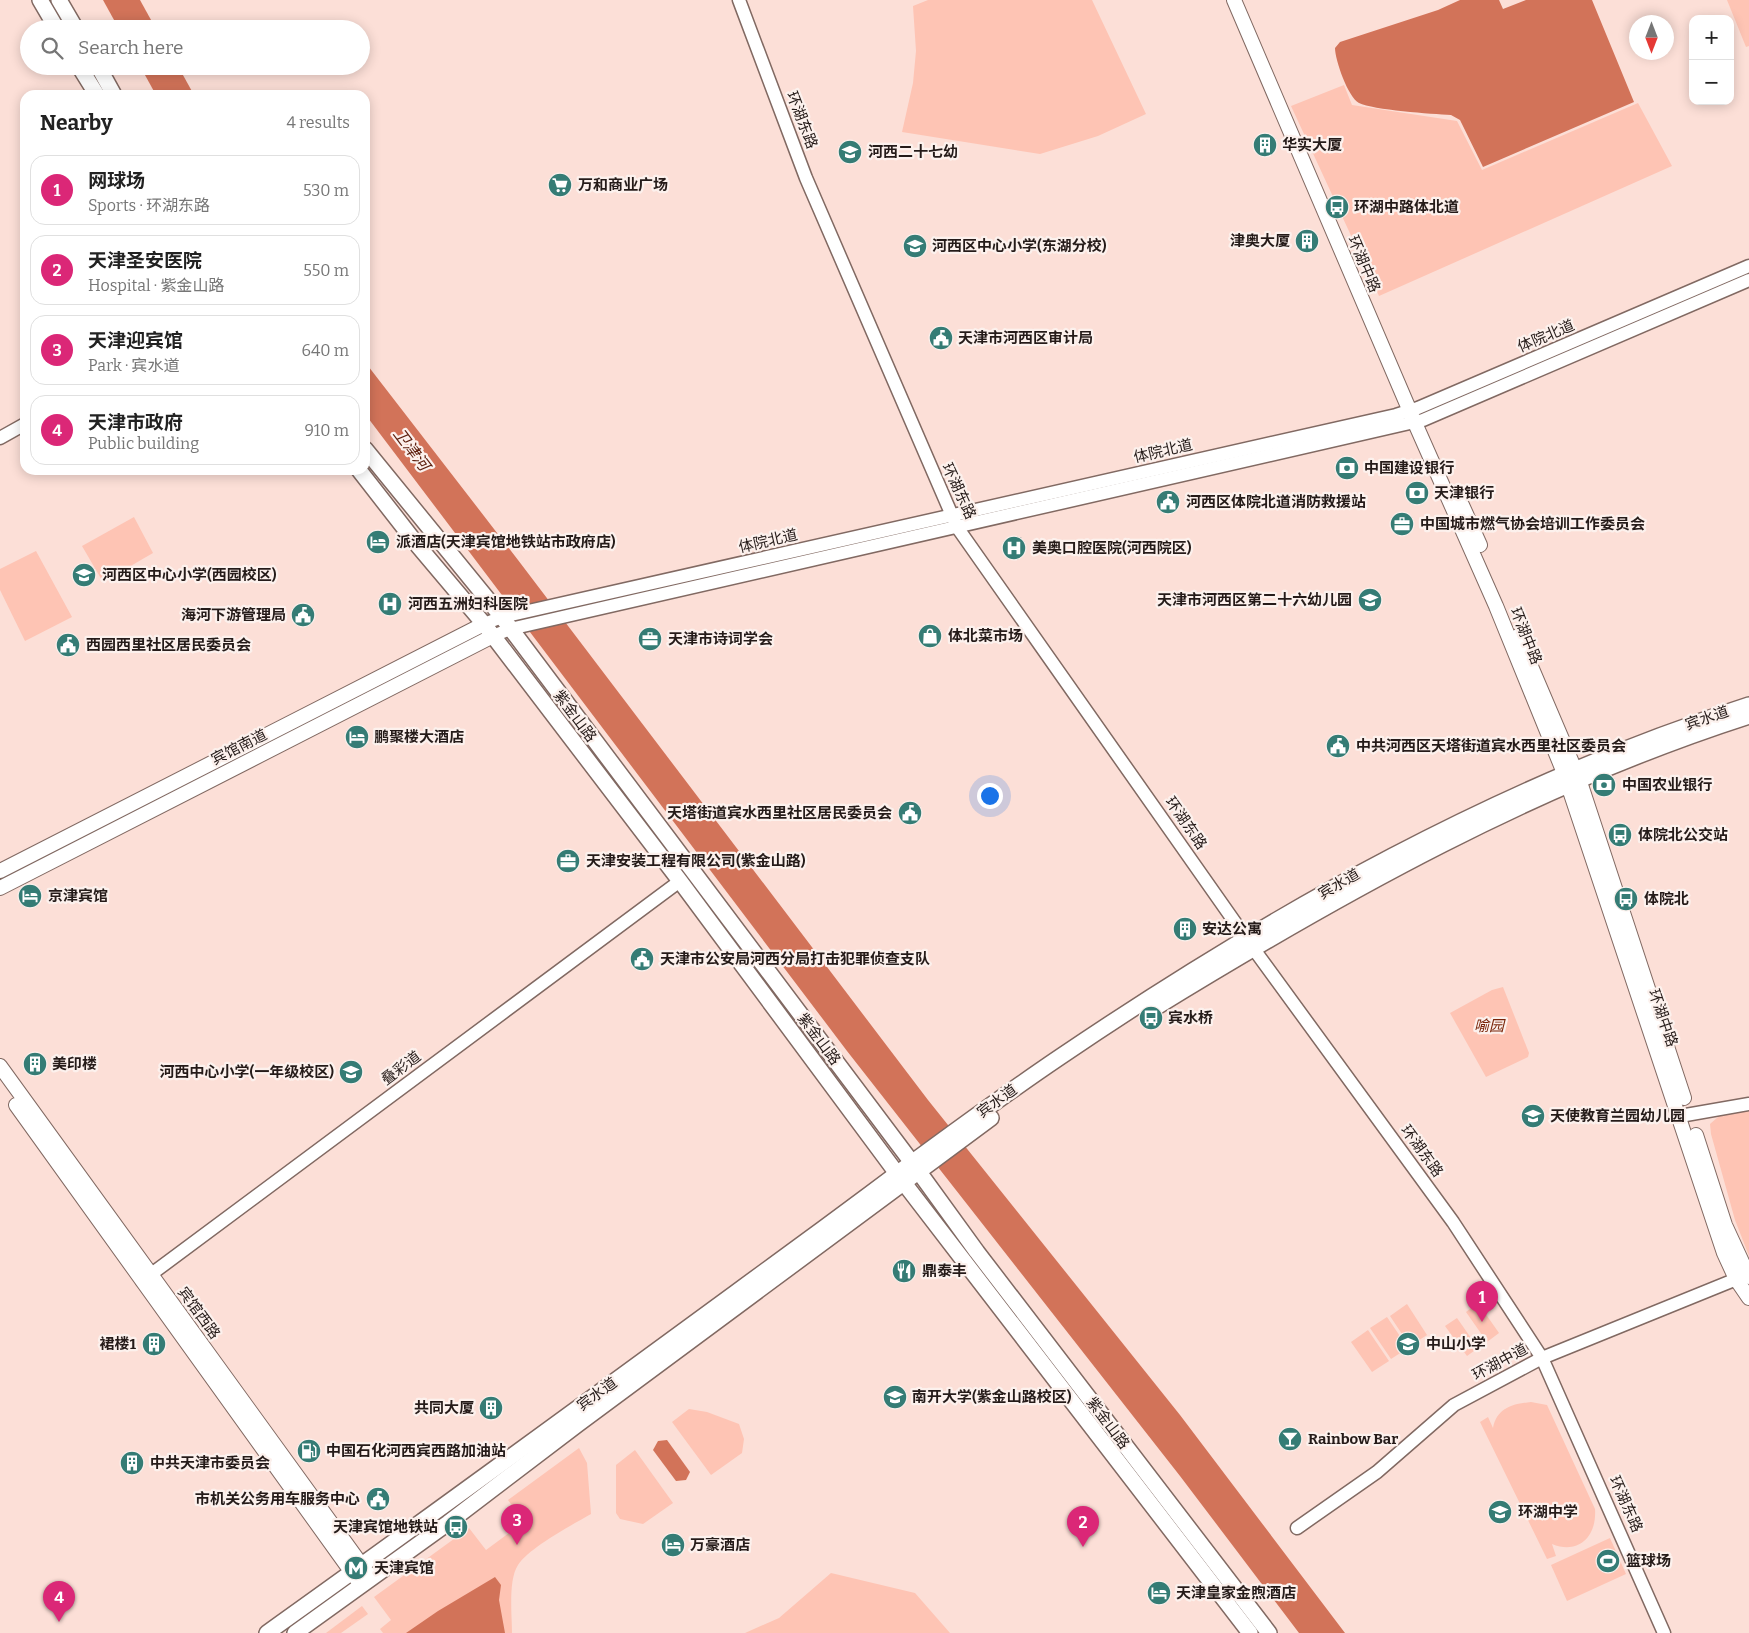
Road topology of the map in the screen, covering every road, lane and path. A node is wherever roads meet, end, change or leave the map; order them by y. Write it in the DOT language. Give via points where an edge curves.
graph roads {
  1 [pos="59,0"];
  2 [pos="739,0"];
  3 [pos="1234,0"];
  4 [pos="1241,0"];
  5 [pos="41,1"];
  6 [pos="52,20"];
  7 [pos="71,20"];
  8 [pos="85,75"];
  9 [pos="103,75"];
  10 [pos="93,90"];
  11 [pos="111,90"];
  12 [pos="1749,266"];
  13 [pos="1749,280"];
  14 [pos="1416,416"];
  15 [pos="20,427"];
  16 [pos="20,436"];
  17 [pos="0,438"];
  18 [pos="0,447"];
  19 [pos="370,455"];
  20 [pos="363,475"];
  21 [pos="951,515"];
  22 [pos="957,527"];
  23 [pos="506,623"];
  24 [pos="484,624"];
  25 [pos="494,636"];
  26 [pos="1749,705"];
  27 [pos="1749,716"];
  28 [pos="1571,778"];
  29 [pos="0,871"];
  30 [pos="680,881"];
  31 [pos="0,888"];
  32 [pos="1250,942"];
  33 [pos="0,1066"];
  34 [pos="0,1082"];
  35 [pos="1749,1104"];
  36 [pos="1684,1115"];
  37 [pos="922,1162"];
  38 [pos="900,1178"];
  39 [pos="1744,1277"];
  40 [pos="147,1278"];
  41 [pos="1749,1298"];
  42 [pos="1542,1358"];
  43 [pos="1296,1528"];
  44 [pos="356,1569"];
  45 [pos="366,1582"];
  46 [pos="267,1633"];
  47 [pos="295,1633"];
  48 [pos="1250,1633"];
  49 [pos="1269,1633"];
  50 [pos="1664,1633"];
  1 -- 7 [label="main road"];
  2 -- 21 [label="street, 环湖东路" via="806,178"];
  3 -- 14 [label="main road, 环湖中路"];
  4 -- 14 [label="main road, 环湖中路"];
  5 -- 6 [label="main road"];
  8 -- 10 [label="main road"];
  9 -- 11 [label="main road"];
  12 -- 14 [label="street, 体院北道"];
  13 -- 14 [label="street, 体院北道"];
  14 -- 21 [label="street, 体院北道"];
  14 -- 22 [label="street, 体院北道"];
  14 -- 28 [label="main road, 环湖中路" via="1471,525"];
  15 -- 17 [label="street"];
  16 -- 18 [label="street"];
  19 -- 23 [label="main road, 紫金山路"];
  20 -- 24 [label="main road, 紫金山路"];
  21 -- 22 [label="street, 环湖东路"];
  21 -- 23 [label="street, 体院北道" via="563,604"];
  22 -- 23 [label="street, 体院北道" via="570,615"];
  22 -- 32 [label="street, 环湖东路"];
  23 -- 24 [label="street"];
  23 -- 25 [label="street"];
  23 -- 37 [label="main road, 紫金山路"];
  24 -- 25 [label="main road, 紫金山路"];
  24 -- 29 [label="main road, 宾馆南道"];
  25 -- 30 [label="main road, 紫金山路"];
  25 -- 31 [label="main road, 宾馆南道"];
  26 -- 28 [label="main road, 宾水道" via="1696,722"];
  27 -- 28 [label="main road, 宾水道"];
  28 -- 32 [label="main road, 宾水道"];
  28 -- 32 [label="main road, 宾水道" via="1546,782 1386,858"];
  28 -- 36 [label="main road, 环湖中路"];
  28 -- 36 [label="main road, 环湖中路" via="1585,796"];
  30 -- 38 [label="main road, 紫金山路"];
  30 -- 40 [label="street, 叠彩道"];
  32 -- 37 [label="main road, 宾水道"];
  32 -- 42 [label="street, 环湖东路" via="1453,1222"];
  33 -- 40 [label="main road, 宾馆西路"];
  34 -- 40 [label="main road, 宾馆西路"];
  35 -- 36 [label="street"];
  36 -- 39 [label="main road, 环湖中路"];
  37 -- 38 [label="main road, 宾水道"];
  37 -- 49 [label="main road, 紫金山路" via="983,1259"];
  38 -- 44 [label="main road, 宾水道"];
  38 -- 45 [label="main road, 宾水道"];
  38 -- 48 [label="main road, 紫金山路"];
  39 -- 41 [label="main road, 环湖中路"];
  39 -- 42 [label="street, 环湖中道"];
  40 -- 44 [label="main road, 宾馆西路"];
  42 -- 43 [label="street, 环湖中道" via="1454,1405 1377,1472"];
  42 -- 50 [label="street, 环湖东路"];
  44 -- 45 [label="main road, 宾馆西路"];
  44 -- 46 [label="main road, 宾水道"];
  45 -- 47 [label="main road, 宾水道"];
}
